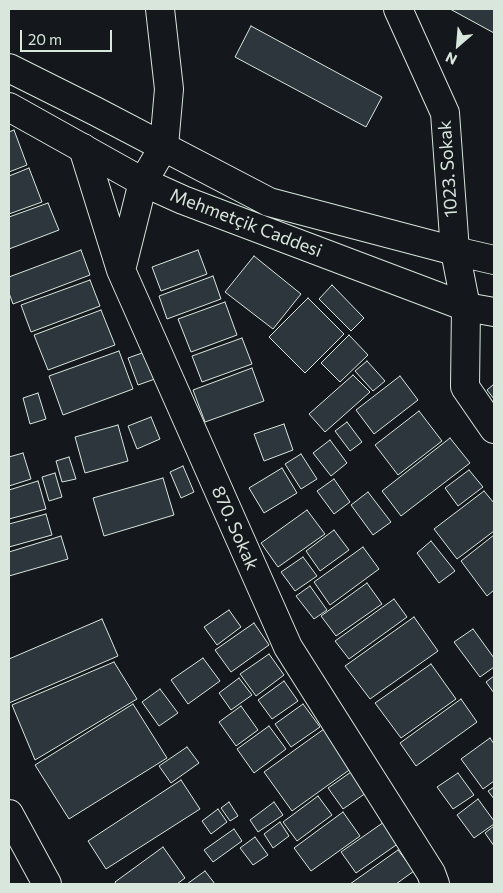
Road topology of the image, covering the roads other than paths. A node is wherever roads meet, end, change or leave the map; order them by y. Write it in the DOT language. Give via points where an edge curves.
graph roads {
  1 [pos="160,9"];
  2 [pos="398,9"];
  3 [pos="9,68"];
  4 [pos="9,107"];
  5 [pos="164,146"];
  6 [pos="83,148"];
  7 [pos="143,182"];
  8 [pos="454,251"];
  9 [pos="494,260"];
  10 [pos="121,270"];
  11 [pos="466,307"];
  12 [pos="494,312"];
  13 [pos="494,429"];
  14 [pos="9,814"];
  15 [pos="47,884"];
  16 [pos="435,884"];
  1 -- 5 [label="street" via="169,89"];
  2 -- 8 [label="street, 1023. Sokak" via="445,113"];
  3 -- 5 [label="street, Mehmetçik Caddesi"];
  4 -- 6 [label="street, Mehmetçik Caddesi"];
  5 -- 7 [label="street"];
  5 -- 8 [label="street, Mehmetçik Caddesi" via="269,202"];
  6 -- 7 [label="street, Mehmetçik Caddesi"];
  6 -- 10 [label="street, 870. Sokak"];
  7 -- 10 [label="street"];
  7 -- 11 [label="street, Mehmetçik Caddesi"];
  8 -- 9 [label="street, Mehmetçik Caddesi"];
  8 -- 11 [label="street, 1023. Sokak"];
  10 -- 16 [label="street, 870. Sokak" via="288,647"];
  11 -- 12 [label="street, Mehmetçik Caddesi"];
  11 -- 13 [label="street, 1023. Sokak" via="465,387"];
  14 -- 15 [label="street"];
}
